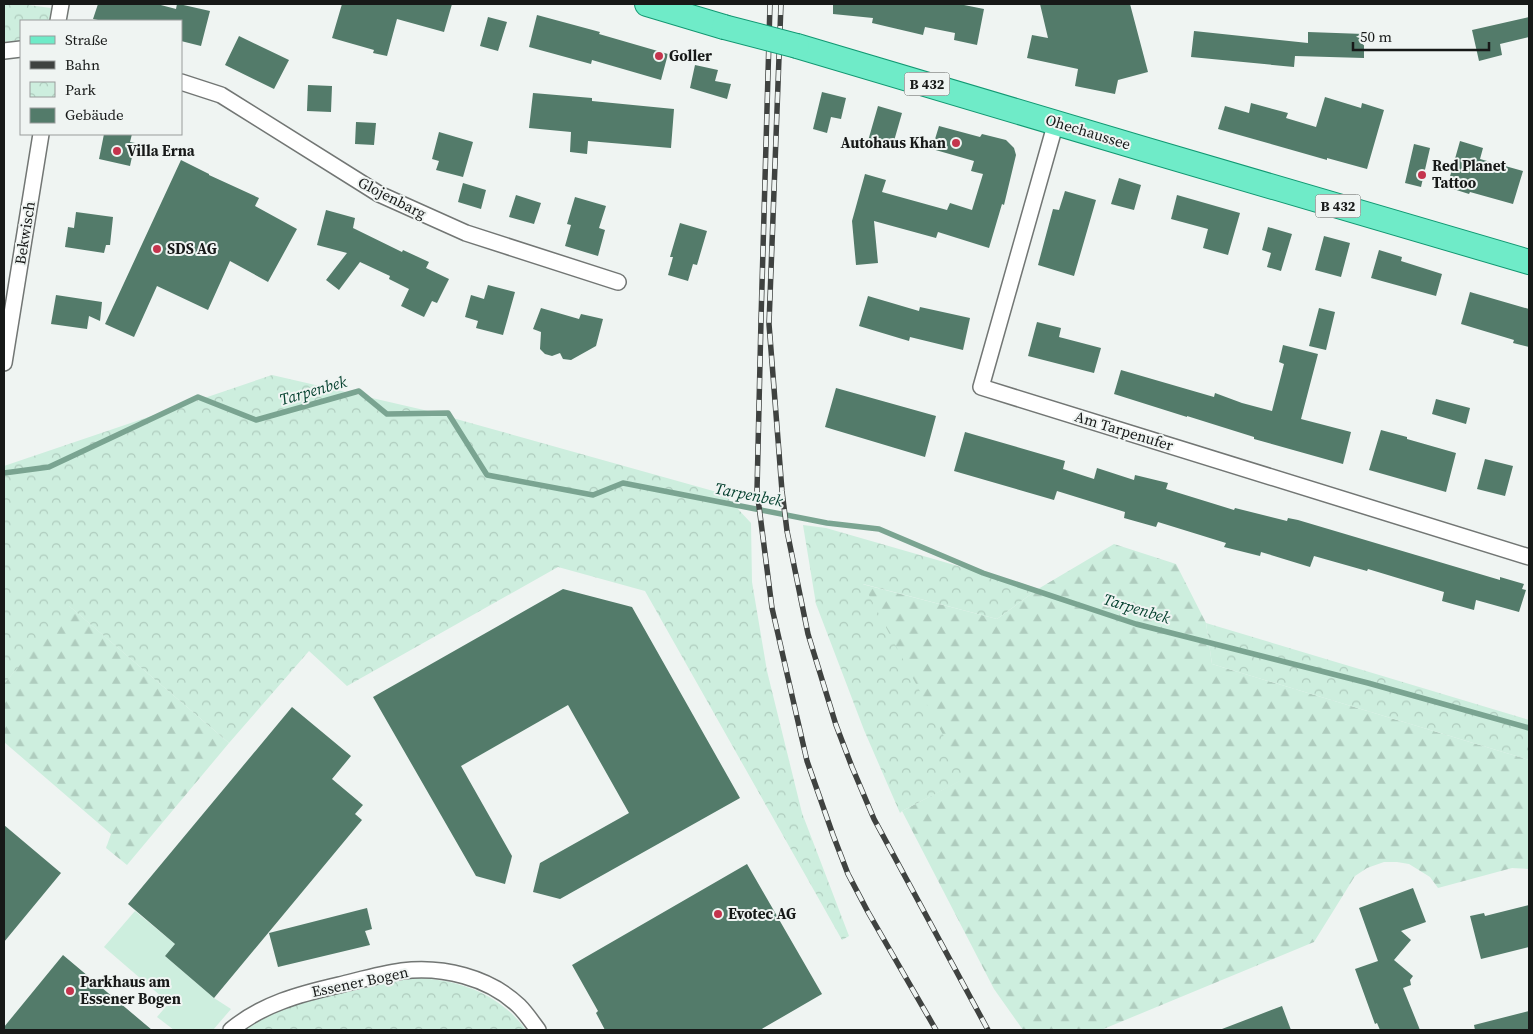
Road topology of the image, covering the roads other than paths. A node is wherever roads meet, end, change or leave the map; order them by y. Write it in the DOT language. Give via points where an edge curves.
graph roads {
  1 [pos="61,4"];
  2 [pos="647,4"];
  3 [pos="58,20"];
  4 [pos="20,49"];
  5 [pos="4,51"];
  6 [pos="182,82"];
  7 [pos="1056,122"];
  8 [pos="41,135"];
  9 [pos="1529,262"];
  10 [pos="618,282"];
  11 [pos="4,363"];
  12 [pos="1529,557"];
  13 [pos="231,1030"];
  14 [pos="538,1030"];
  1 -- 3 [label="street"];
  2 -- 7 [label="main road, Ohechaussee / B 432, bridge"];
  4 -- 5 [label="street"];
  6 -- 10 [label="street, Glojenbarg" via="221,95 379,194 466,233"];
  7 -- 9 [label="main road, Ohechaussee / B 432"];
  7 -- 12 [label="street, Am Tarpenufer" via="982,387"];
  8 -- 11 [label="street, Bekwisch"];
  13 -- 14 [label="street, Essener Bogen" via="256,1013 295,996 401,971 428,970 459,974 494,988 519,1006"];
}
